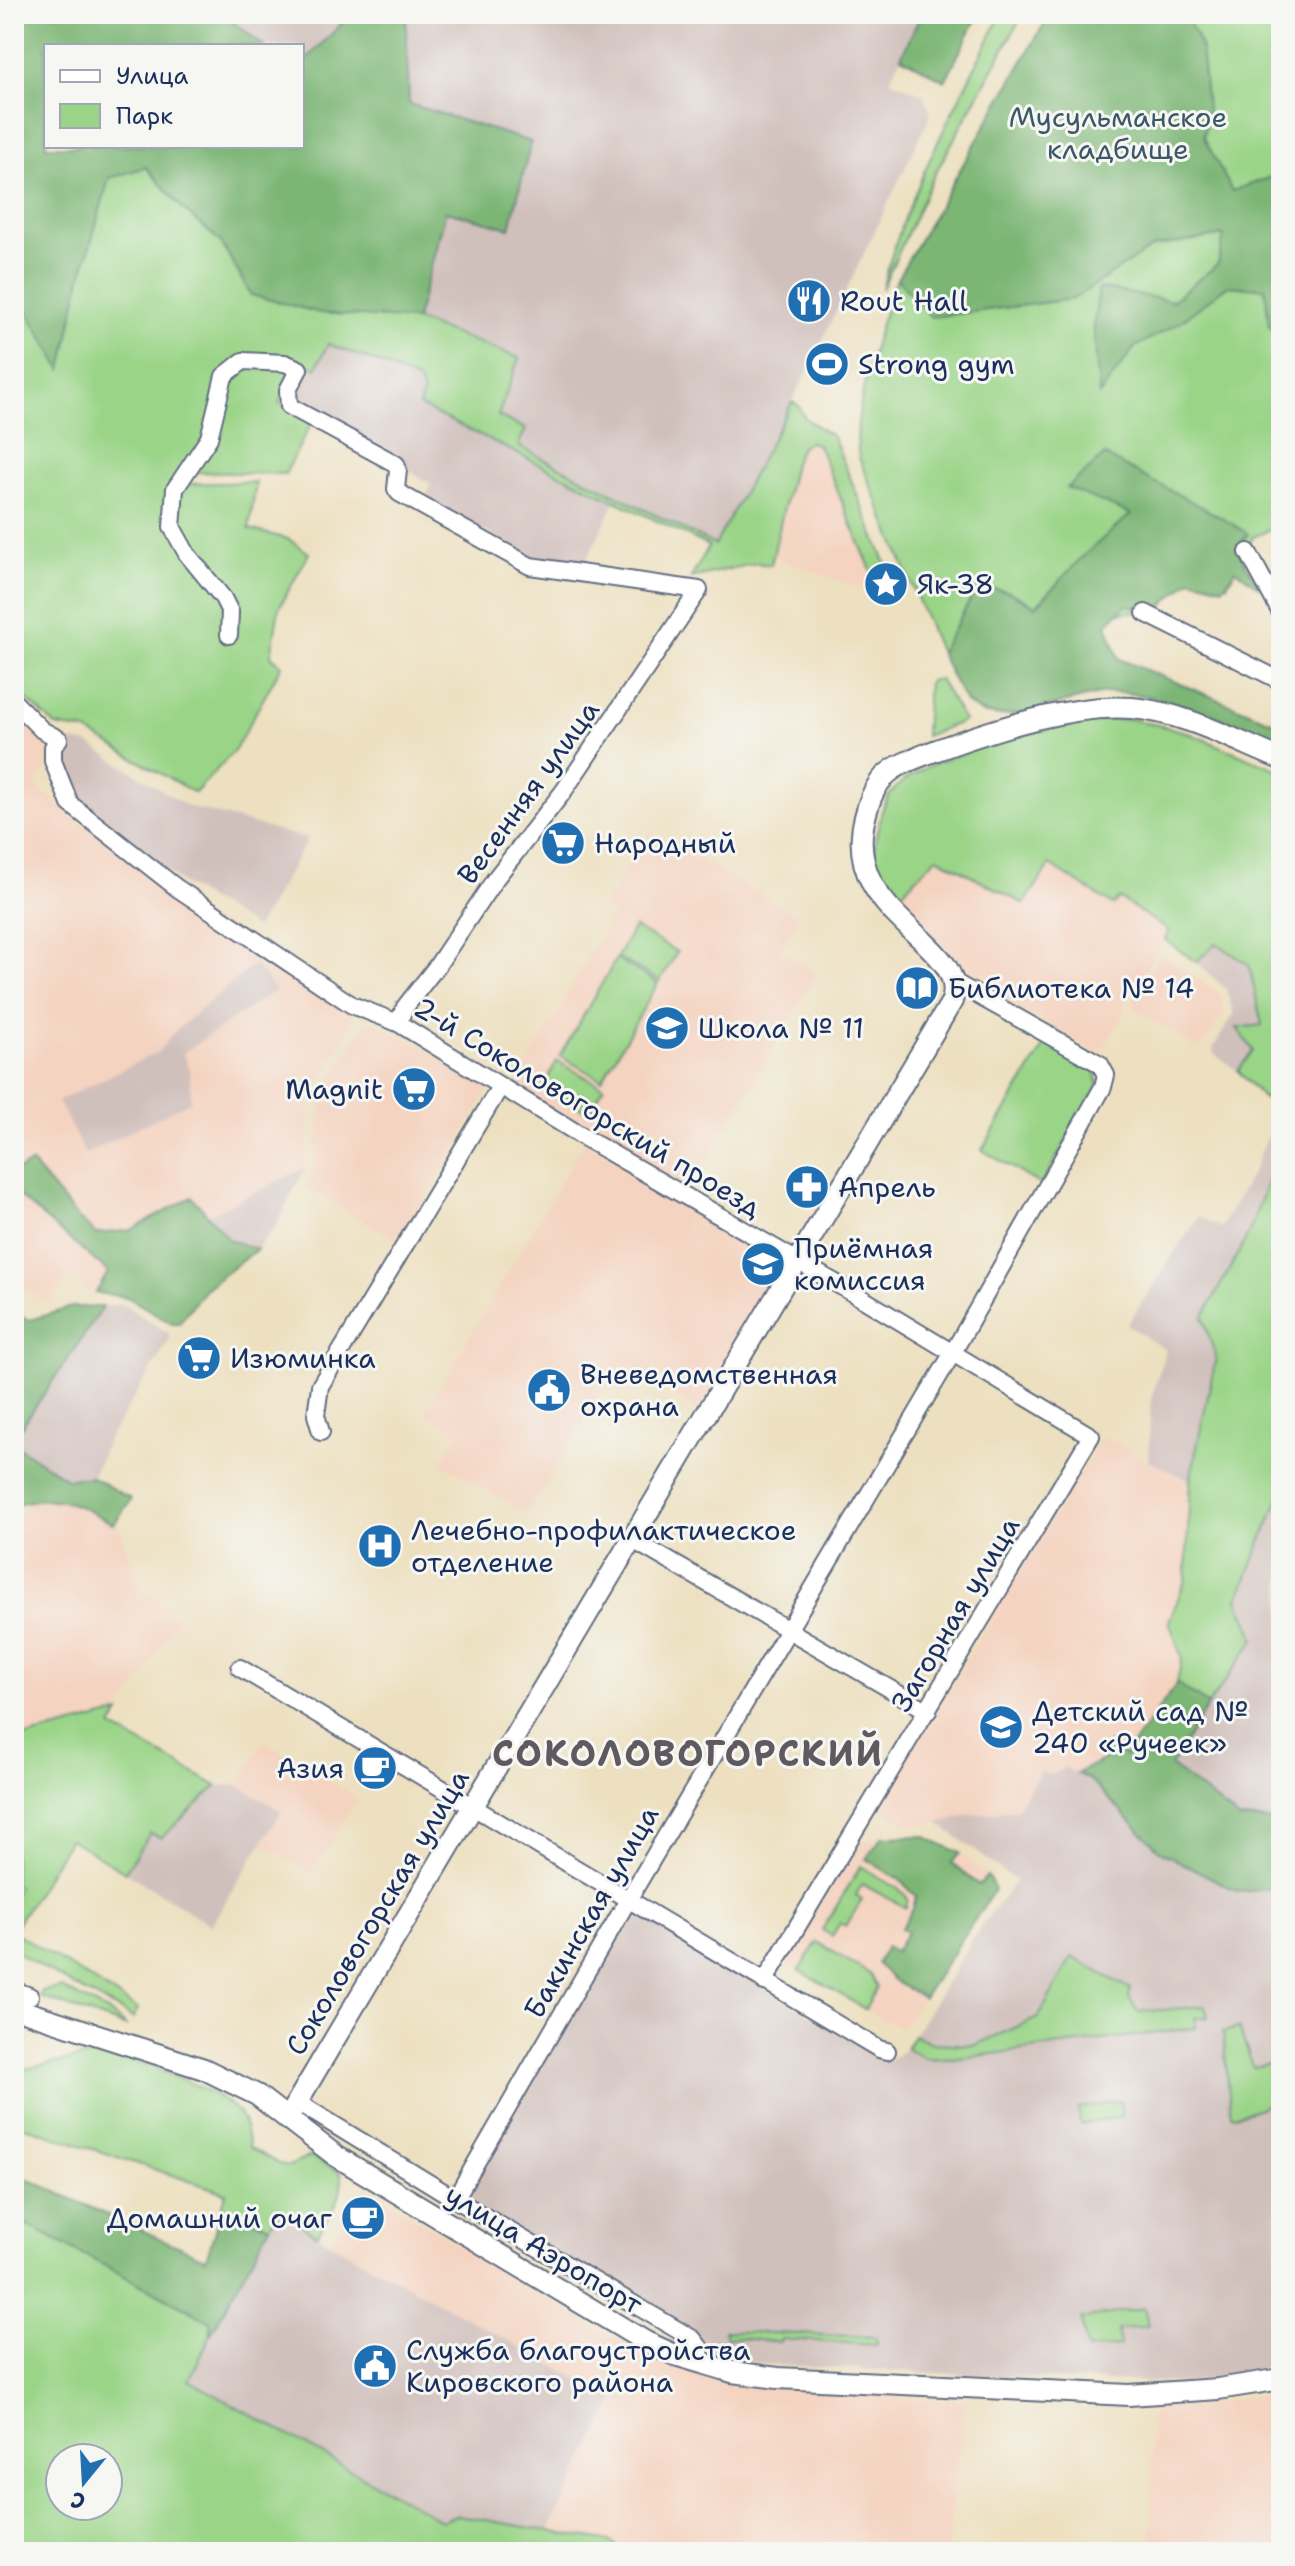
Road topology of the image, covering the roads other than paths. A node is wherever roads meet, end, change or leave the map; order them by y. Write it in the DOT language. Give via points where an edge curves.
graph roads {
  1 [pos="1248,552"];
  2 [pos="1145,613"];
  3 [pos="1281,613"];
  4 [pos="229,635"];
  5 [pos="1281,681"];
  6 [pos="14,702"];
  7 [pos="1281,759"];
  8 [pos="955,986"];
  9 [pos="398,1023"];
  10 [pos="500,1087"];
  11 [pos="797,1261"];
  12 [pos="952,1354"];
  13 [pos="321,1432"];
  14 [pos="1091,1436"];
  15 [pos="633,1540"];
  16 [pos="788,1629"];
  17 [pos="240,1668"];
  18 [pos="928,1711"];
  19 [pos="472,1808"];
  20 [pos="628,1900"];
  21 [pos="764,1982"];
  22 [pos="19,1998"];
  23 [pos="887,2051"];
  24 [pos="292,2110"];
  25 [pos="455,2199"];
  26 [pos="701,2363"];
  27 [pos="1281,2379"];
  1 -- 3 [label="street"];
  2 -- 5 [label="street"];
  4 -- 9 [label="street, Весенняя улица" via="230,612 223,598 172,527 175,489 209,438 224,376 243,361 299,369 288,390 289,406 396,464 399,493 530,566 699,590 572,780 495,879"];
  6 -- 9 [label="street, 2-й Соколовогорский проезд" via="59,739 53,761 70,804 177,888 298,969 352,1005"];
  7 -- 8 [label="main road" via="1156,712 1106,708 996,730 893,769 865,813 864,870 876,894 942,959"];
  8 -- 11 [label="main road, Соколовогорская улица" via="952,1001"];
  8 -- 12 [label="street, Бакинская улица" via="1089,1057 1106,1075"];
  9 -- 10 [label="street, 2-й Соколовогорский проезд"];
  10 -- 11 [label="street, 2-й Соколовогорский проезд"];
  10 -- 13 [label="street" via="320,1386 316,1415"];
  11 -- 12 [label="street, 2-й Соколовогорский проезд"];
  11 -- 15 [label="main road, Соколовогорская улица"];
  12 -- 14 [label="street, 2-й Соколовогорский проезд"];
  12 -- 16 [label="street, Бакинская улица"];
  14 -- 18 [label="street, Загорная улица"];
  15 -- 16 [label="street"];
  15 -- 19 [label="main road, Соколовогорская улица"];
  16 -- 18 [label="street"];
  16 -- 20 [label="street, Бакинская улица"];
  17 -- 19 [label="street"];
  18 -- 21 [label="street, Загорная улица"];
  19 -- 20 [label="street"];
  19 -- 24 [label="main road, Соколовогорская улица"];
  20 -- 21 [label="street"];
  20 -- 25 [label="street, Бакинская улица"];
  21 -- 23 [label="street"];
  22 -- 24 [label="main road, улица Аэропорт" via="204,2069"];
  24 -- 25 [label="street"];
  24 -- 26 [label="main road, улица Аэропорт" via="363,2173 646,2342"];
  25 -- 26 [label="street" via="693,2339"];
  26 -- 27 [label="main road, улица Аэропорт" via="778,2378 1129,2395"];
}
